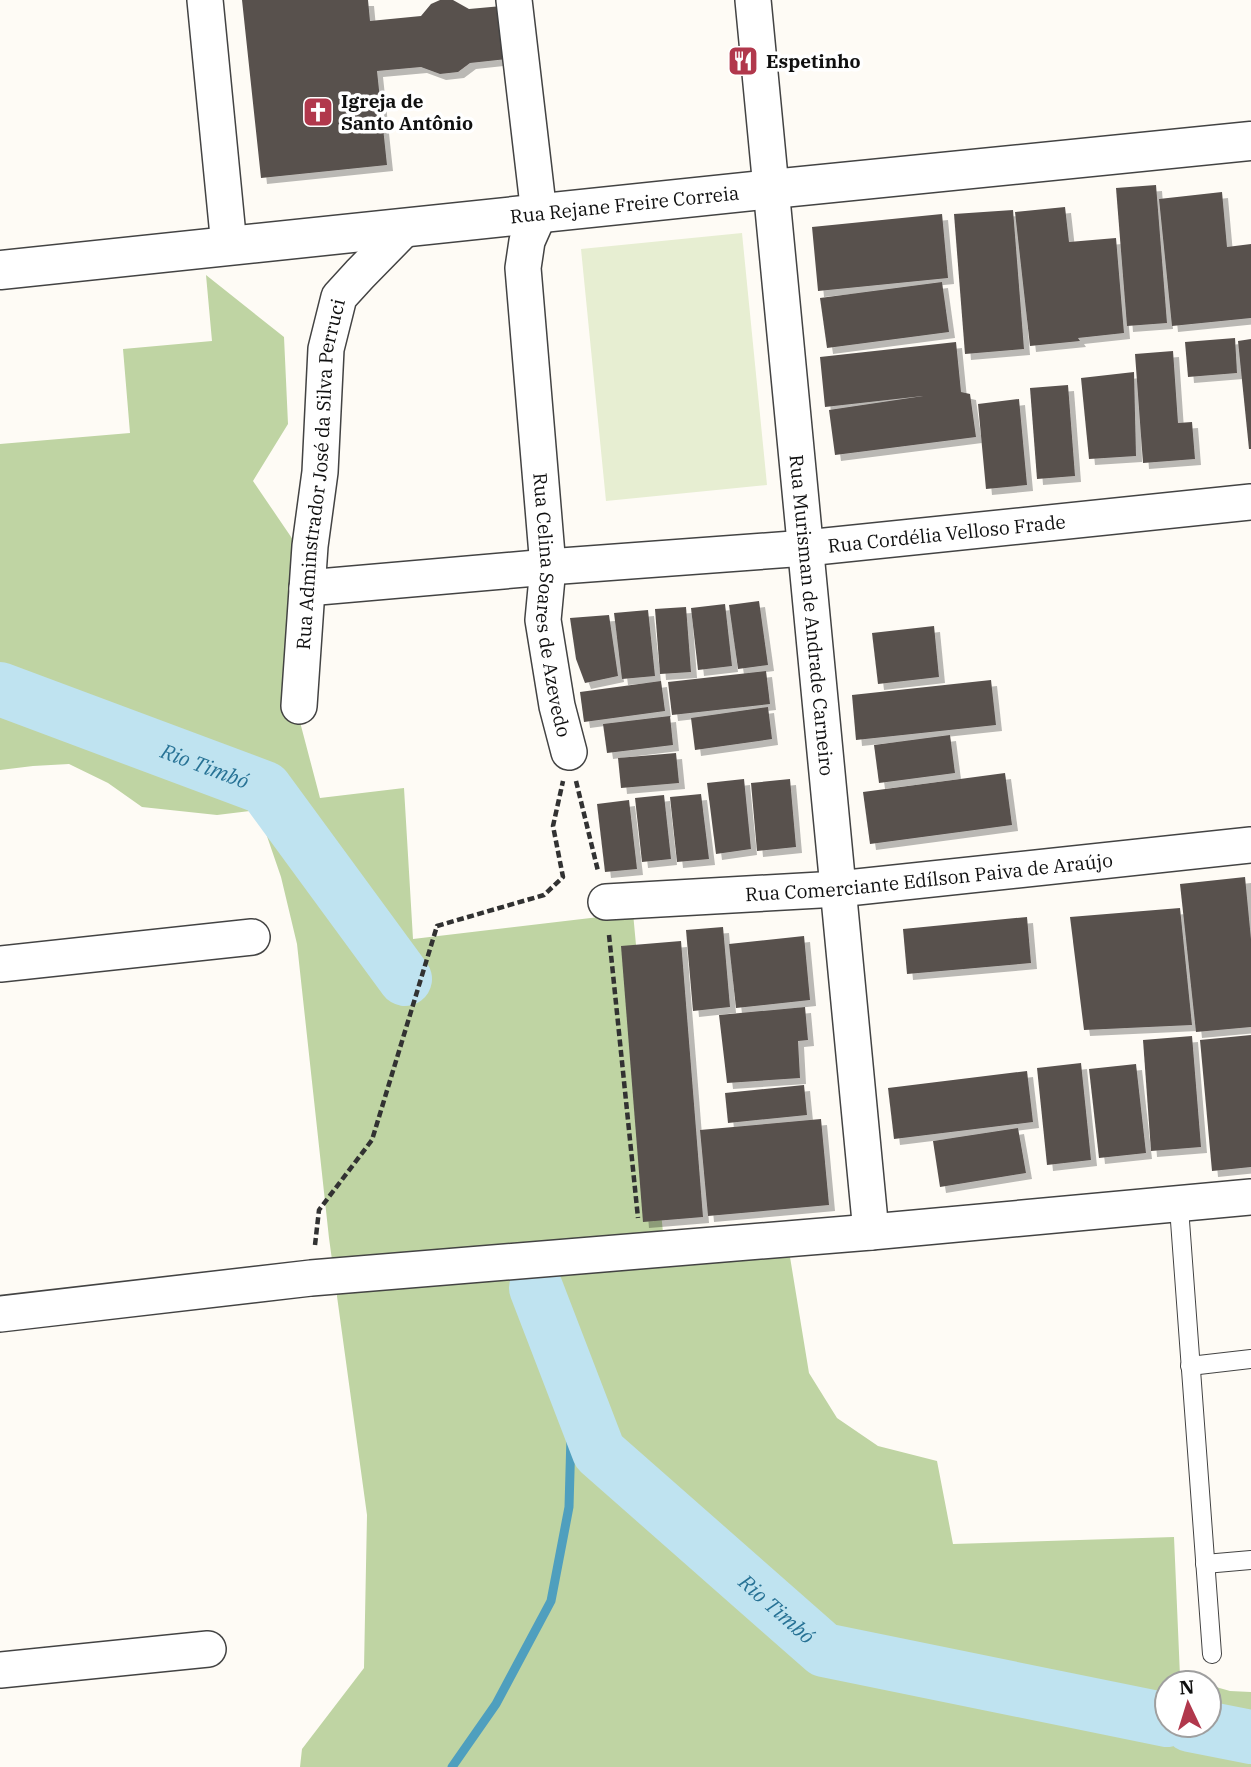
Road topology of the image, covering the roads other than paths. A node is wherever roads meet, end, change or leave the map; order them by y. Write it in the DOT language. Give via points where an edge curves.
graph roads {
  1 [pos="205,0"];
  2 [pos="514,0"];
  3 [pos="753,0"];
  4 [pos="1251,141"];
  5 [pos="772,189"];
  6 [pos="539,214"];
  7 [pos="405,228"];
  8 [pos="229,246"];
  9 [pos="0,270"];
  10 [pos="1251,502"];
  11 [pos="806,548"];
  12 [pos="548,567"];
  13 [pos="307,588"];
  14 [pos="299,706"];
  15 [pos="569,752"];
  16 [pos="1251,845"];
  17 [pos="838,889"];
  18 [pos="606,902"];
  19 [pos="253,937"];
  20 [pos="0,964"];
  21 [pos="1251,1197"];
  22 [pos="1179,1213"];
  23 [pos="871,1231"];
  24 [pos="0,1314"];
  25 [pos="1251,1359"];
  26 [pos="1190,1366"];
  27 [pos="1251,1560"];
  28 [pos="1205,1564"];
  29 [pos="208,1649"];
  30 [pos="1212,1654"];
  31 [pos="0,1670"];
  1 -- 8 [label="street"];
  2 -- 6 [label="street, Rua Celina Soares de Azevedo"];
  3 -- 5 [label="street, Rua Murisman de Andrade Carneiro"];
  4 -- 5 [label="street, Rua Rejane Freire Correia"];
  5 -- 6 [label="street, Rua Rejane Freire Correia"];
  5 -- 11 [label="street, Rua Murisman de Andrade Carneiro"];
  6 -- 7 [label="street, Rua Rejane Freire Correia"];
  6 -- 12 [label="street, Rua Celina Soares de Azevedo" via="527,241 523,268"];
  7 -- 8 [label="street, Rua Rejane Freire Correia"];
  7 -- 13 [label="street, Rua Adminstrador José da Silva Perruci" via="340,297 326,349 320,472"];
  8 -- 9 [label="street, Rua Rejane Freire Correia"];
  10 -- 11 [label="street, Rua Cordélia Velloso Frade"];
  11 -- 12 [label="street, Rua Cordélia Velloso Frade"];
  11 -- 17 [label="street, Rua Murisman de Andrade Carneiro"];
  12 -- 13 [label="street, Rua Cordélia Velloso Frade"];
  12 -- 15 [label="street, Rua Celina Soares de Azevedo" via="543,620"];
  13 -- 14 [label="street, Rua Adminstrador José da Silva Perruci"];
  16 -- 17 [label="street, Rua Comerciante Edílson Paiva de Araújo"];
  17 -- 18 [label="street, Rua Comerciante Edílson Paiva de Araújo"];
  17 -- 23 [label="street, Rua Murisman de Andrade Carneiro"];
  19 -- 20 [label="street"];
  21 -- 22 [label="street"];
  22 -- 23 [label="street"];
  22 -- 26 [label="lane"];
  23 -- 24 [label="street" via="311,1278"];
  25 -- 26 [label="lane"];
  26 -- 28 [label="lane"];
  27 -- 28 [label="lane"];
  28 -- 30 [label="lane"];
  29 -- 31 [label="street"];
}
